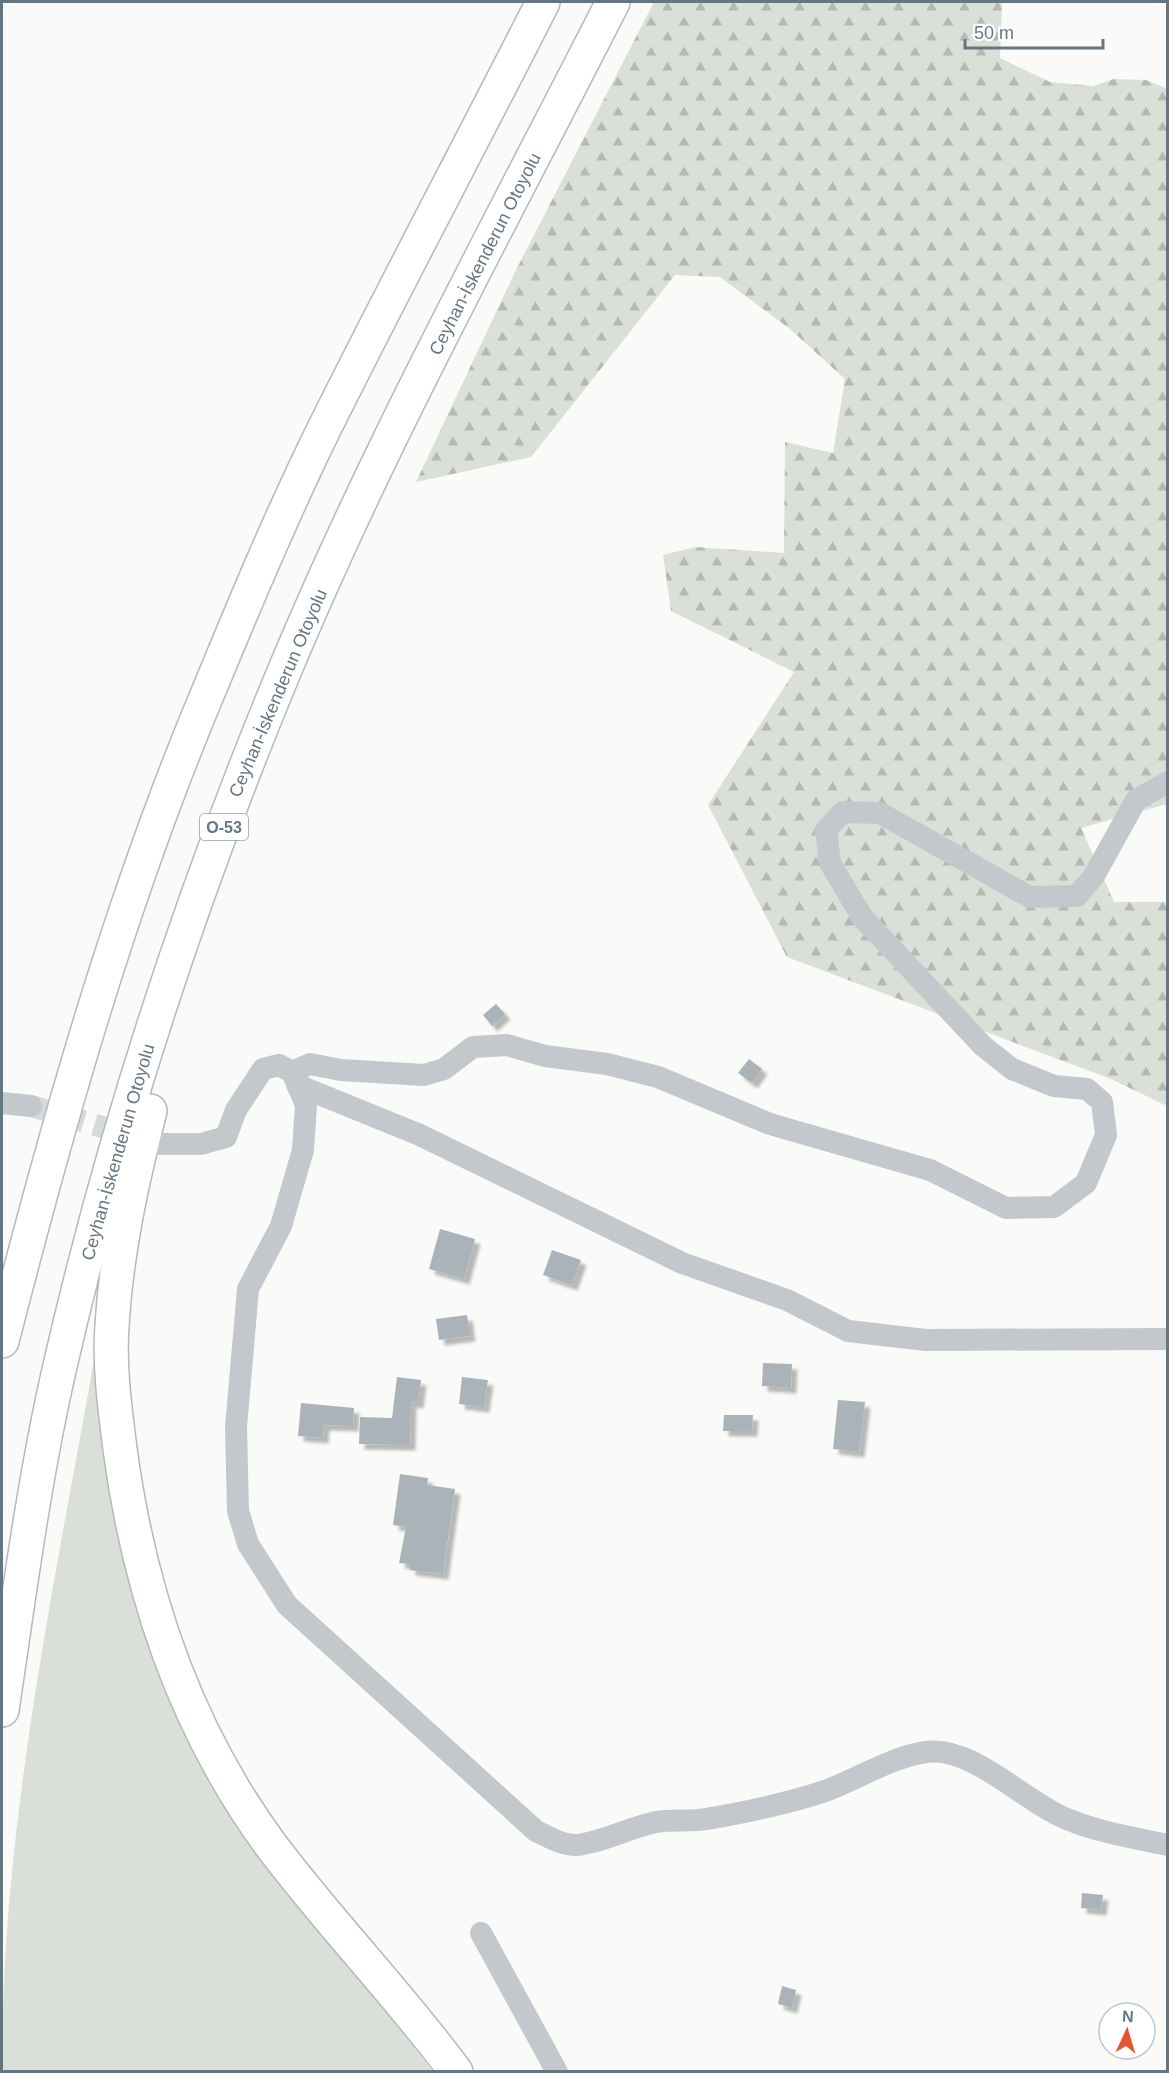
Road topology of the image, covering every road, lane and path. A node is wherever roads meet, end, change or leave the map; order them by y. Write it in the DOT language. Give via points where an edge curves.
graph roads {
  1 [pos="543,2"];
  2 [pos="614,2"];
  3 [pos="268,709"];
  4 [pos="1167,782"];
  5 [pos="295,1079"];
  6 [pos="2,1103"];
  7 [pos="31,1106"];
  8 [pos="160,1144"];
  9 [pos="1167,1339"];
  10 [pos="2,1341"];
  11 [pos="2,1710"];
  12 [pos="1167,1845"];
  13 [pos="481,1933"];
  14 [pos="456,2072"];
  15 [pos="557,2072"];
  1 -- 10 [label="highway" via="322,432 210,685 146,854 96,1003 50,1153"];
  2 -- 3 [label="highway, Ceyhan-İskenderun Otoyolu / O-53" via="379,459"];
  3 -- 11 [label="highway, Ceyhan-İskenderun Otoyolu / O-53" via="201,887 110,1170 59,1369"];
  3 -- 14 [label="highway" via="213,881 135,1174 112,1327 114,1407 128,1506 154,1613 181,1687 222,1767 270,1843"];
  4 -- 5 [label="street" via="1136,800 1094,876 1077,896 1030,897 880,813 843,812 826,830 830,863 862,917 983,1046 1012,1069 1054,1086 1087,1089 1102,1102 1106,1135 1086,1183 1054,1207 1006,1208 930,1170 770,1124 658,1077 507,1045 473,1047 444,1069 424,1075 310,1064"];
  5 -- 8 [label="street" via="279,1065 263,1069 236,1110 226,1137 201,1144"];
  5 -- 9 [label="street" via="420,1135 682,1263 787,1300 848,1331 926,1340"];
  5 -- 12 [label="street" via="306,1105 303,1150 281,1226 248,1289 236,1427 238,1511 248,1544 287,1605 536,1831 561,1843 582,1845 671,1819 705,1820 824,1791 927,1751 946,1752 970,1761 998,1776 1030,1801 1068,1820"];
  6 -- 7 [label="street"];
  13 -- 15 [label="street"];
}
